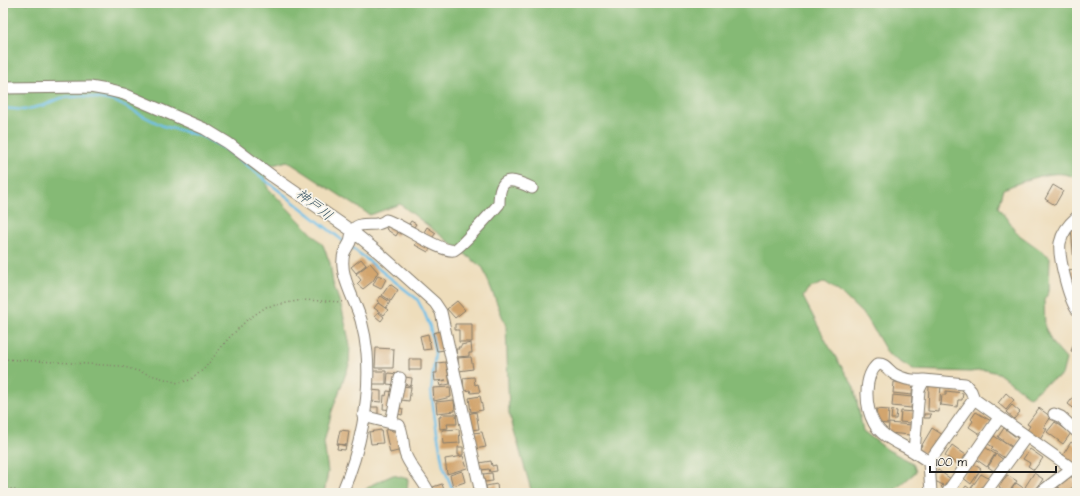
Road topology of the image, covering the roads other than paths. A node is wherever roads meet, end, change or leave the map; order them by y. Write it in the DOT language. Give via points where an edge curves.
graph roads {
  1 [pos="3,88"];
  2 [pos="532,188"];
  3 [pos="1077,217"];
  4 [pos="352,231"];
  5 [pos="1077,310"];
  6 [pos="400,378"];
  7 [pos="924,380"];
  8 [pos="974,400"];
  9 [pos="1054,414"];
  10 [pos="363,416"];
  11 [pos="999,418"];
  12 [pos="391,423"];
  13 [pos="1077,432"];
  14 [pos="1026,437"];
  15 [pos="914,452"];
  16 [pos="929,462"];
  17 [pos="1074,471"];
  18 [pos="342,493"];
  19 [pos="429,493"];
  20 [pos="481,493"];
  21 [pos="931,493"];
  22 [pos="947,493"];
  23 [pos="985,493"];
  24 [pos="1040,493"];
  1 -- 4 [label="street" via="90,87 124,94 206,129"];
  2 -- 4 [label="street" via="511,180 503,184 499,190 499,204 461,247 453,251 386,220 378,225 358,225"];
  3 -- 5 [label="street" via="1063,234 1060,244 1065,280"];
  4 -- 10 [label="street" via="344,254 344,274 361,320 367,352 368,370"];
  4 -- 20 [label="street" via="417,286 441,312"];
  6 -- 12 [label="street"];
  7 -- 8 [label="street" via="965,384"];
  7 -- 15 [label="street" via="919,390"];
  7 -- 15 [label="street" via="903,378 878,364 871,374 867,389 874,423 887,436"];
  8 -- 11 [label="street"];
  8 -- 16 [label="street"];
  9 -- 13 [label="street"];
  10 -- 12 [label="street"];
  10 -- 18 [label="street" via="355,461"];
  11 -- 14 [label="street"];
  11 -- 22 [label="street"];
  12 -- 19 [label="street" via="401,428 412,469 426,485"];
  14 -- 17 [label="street"];
  14 -- 23 [label="street"];
  15 -- 16 [label="street"];
  16 -- 21 [label="street"];
  17 -- 24 [label="street"];
}
